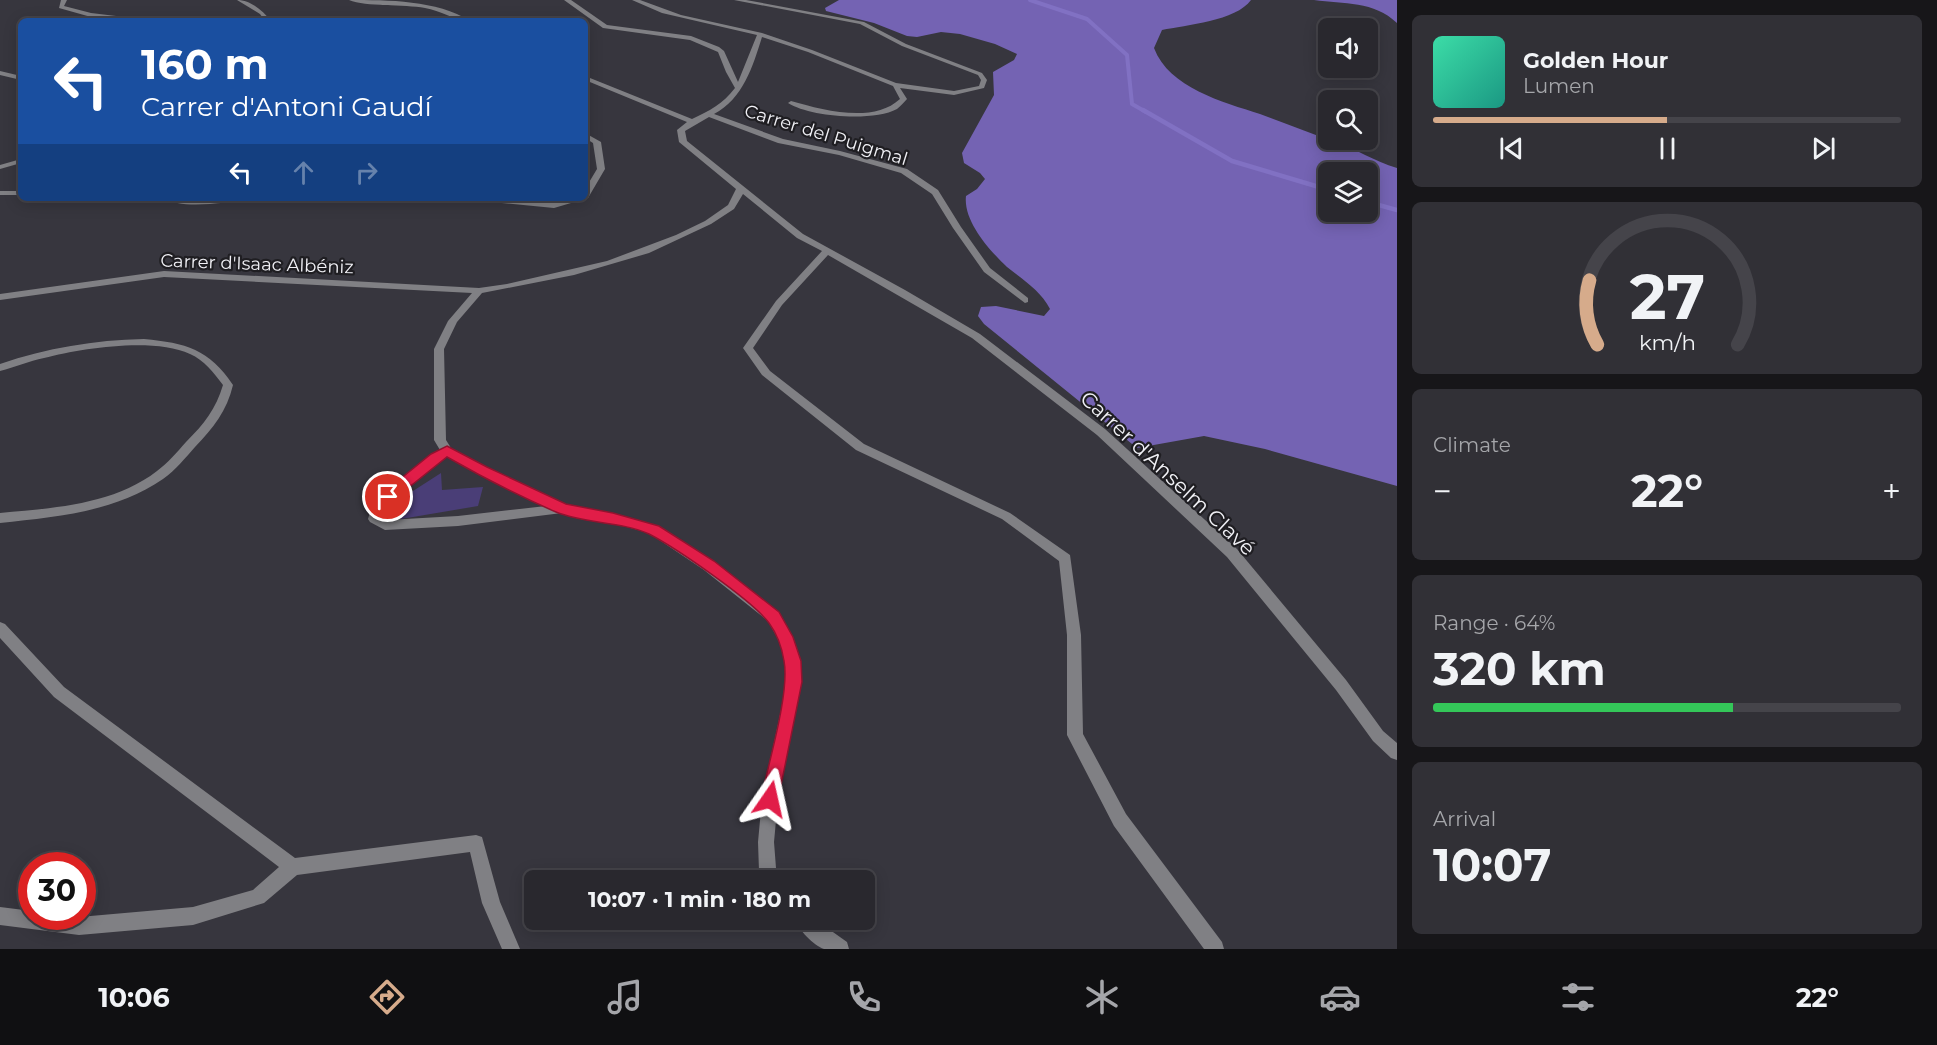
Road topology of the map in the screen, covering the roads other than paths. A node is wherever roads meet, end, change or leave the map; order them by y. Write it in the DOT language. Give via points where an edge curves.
graph roads {
  1 [pos="64,0"];
  2 [pos="240,0"];
  3 [pos="352,0"];
  4 [pos="567,0"];
  5 [pos="635,0"];
  6 [pos="737,0"];
  7 [pos="123,18"];
  8 [pos="266,18"];
  9 [pos="463,18"];
  10 [pos="760,34"];
  11 [pos="0,73"];
  12 [pos="18,77"];
  13 [pos="588,79"];
  14 [pos="895,85"];
  15 [pos="738,87"];
  16 [pos="791,103"];
  17 [pos="707,114"];
  18 [pos="691,121"];
  19 [pos="588,137"];
  20 [pos="18,162"];
  21 [pos="0,167"];
  22 [pos="741,187"];
  23 [pos="588,189"];
  24 [pos="0,193"];
  25 [pos="18,193"];
  26 [pos="188,201"];
  27 [pos="208,201"];
  28 [pos="506,201"];
  29 [pos="568,201"];
  30 [pos="827,251"];
  31 [pos="478,291"];
  32 [pos="0,297"];
  33 [pos="1025,300"];
  34 [pos="0,368"];
  35 [pos="447,451"];
  36 [pos="563,509"];
  37 [pos="0,518"];
  38 [pos="0,628"];
  39 [pos="1397,753"];
  40 [pos="293,867"];
  41 [pos="768,870"];
  42 [pos="0,916"];
  43 [pos="814,930"];
  44 [pos="511,949"];
  45 [pos="840,949"];
  46 [pos="1215,949"];
  1 -- 7 [label="street" via="61,7"];
  2 -- 8 [label="street"];
  3 -- 9 [label="street" via="430,4 453,10"];
  4 -- 15 [label="street" via="605,27 691,38 717,48"];
  5 -- 10 [label="street" via="659,11"];
  6 -- 14 [label="street" via="862,23 903,45 980,74 984,80 982,87 954,93"];
  10 -- 14 [label="street"];
  10 -- 15 [label="street" via="747,75"];
  11 -- 12 [label="street"];
  13 -- 18 [label="street"];
  14 -- 16 [label="street" via="904,99 891,111 828,112"];
  15 -- 17 [label="street" via="718,109"];
  17 -- 18 [label="street"];
  17 -- 33 [label="street, Carrer del Puigmal" via="781,141 904,171 935,192 987,270"];
  18 -- 22 [label="street, Carrer d'Anselm Clavé" via="681,130 684,142"];
  19 -- 23 [label="street" via="597,142 601,169"];
  20 -- 21 [label="street"];
  22 -- 30 [label="street, Carrer d'Anselm Clavé" via="800,236"];
  22 -- 31 [label="street, Carrer d'Isaac Albéniz" via="732,206 667,242 587,269"];
  24 -- 25 [label="street"];
  26 -- 27 [label="street"];
  28 -- 29 [label="street" via="554,205"];
  30 -- 39 [label="street, Carrer d'Anselm Clavé" via="976,336 1101,432 1232,553 1378,736"];
  30 -- 46 [label="street" via="779,303 748,348 766,373 860,447 1006,516 1065,559 1074,635 1074,735 1120,820"];
  31 -- 32 [label="street, Carrer d'Isaac Albéniz" via="164,274"];
  31 -- 35 [label="street" via="453,321 439,349 440,440"];
  34 -- 37 [label="street" via="45,353 88,346 168,344 205,359 228,385 224,405 209,426 161,474 141,488 94,506"];
  35 -- 36 [label="street"];
  35 -- 36 [label="street" via="376,508 374,519 385,525"];
  36 -- 41 [label="street" via="653,530 743,591 773,617 785,637 794,682 770,799"];
  38 -- 40 [label="street" via="59,692"];
  40 -- 42 [label="street" via="258,897 193,916 79,926"];
  40 -- 44 [label="street" via="476,843 491,903"];
  43 -- 45 [label="street"];
}
